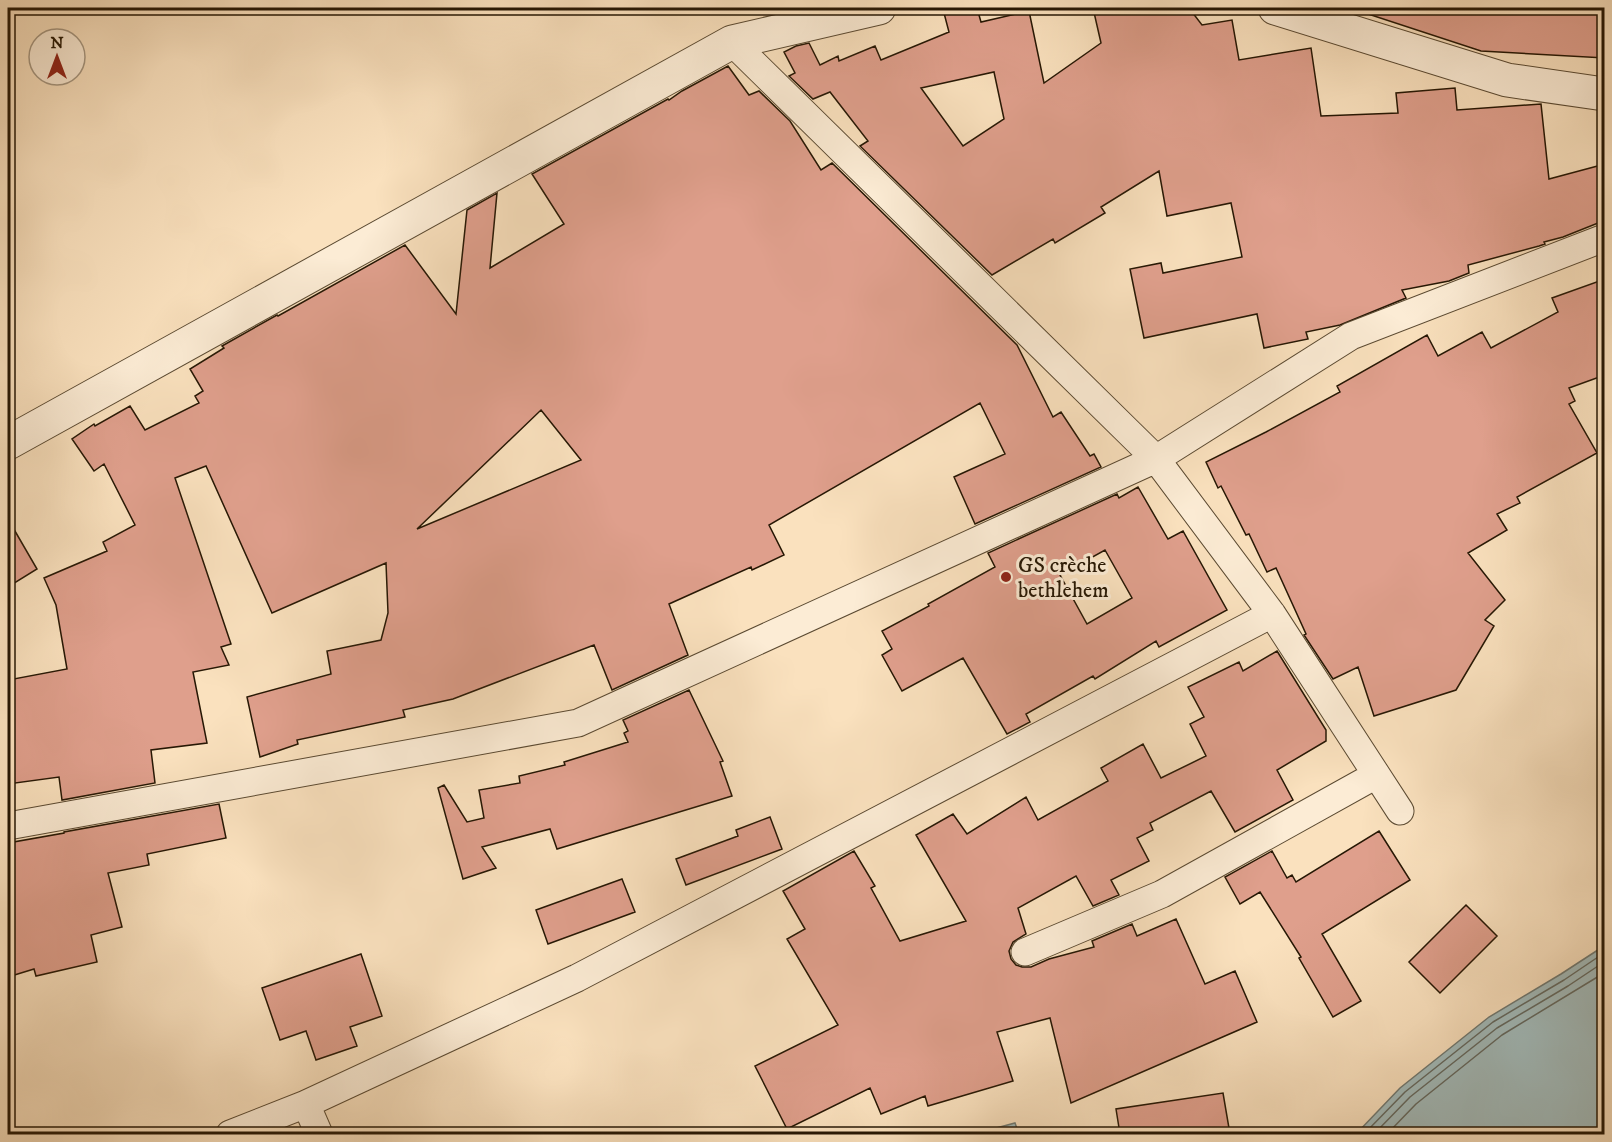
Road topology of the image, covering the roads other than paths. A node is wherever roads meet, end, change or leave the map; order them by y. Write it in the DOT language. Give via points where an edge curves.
graph roads {
  1 [pos="879,8"];
  2 [pos="1275,8"];
  3 [pos="732,42"];
  4 [pos="1605,94"];
  5 [pos="1605,238"];
  6 [pos="8,443"];
  7 [pos="1156,459"];
  8 [pos="1272,614"];
  9 [pos="1376,775"];
  10 [pos="1400,811"];
  11 [pos="8,826"];
  12 [pos="1025,952"];
  13 [pos="306,1104"];
  14 [pos="230,1134"];
  15 [pos="319,1134"];
  1 -- 3 [label="street"];
  2 -- 4 [label="street" via="1507,80"];
  3 -- 6 [label="street"];
  3 -- 7 [label="street"];
  5 -- 7 [label="street" via="1351,336"];
  7 -- 8 [label="street"];
  7 -- 11 [label="street" via="578,723"];
  8 -- 9 [label="street"];
  8 -- 13 [label="street" via="577,978"];
  9 -- 10 [label="street"];
  9 -- 12 [label="street" via="1162,894"];
  13 -- 14 [label="street"];
  13 -- 15 [label="street"];
}
